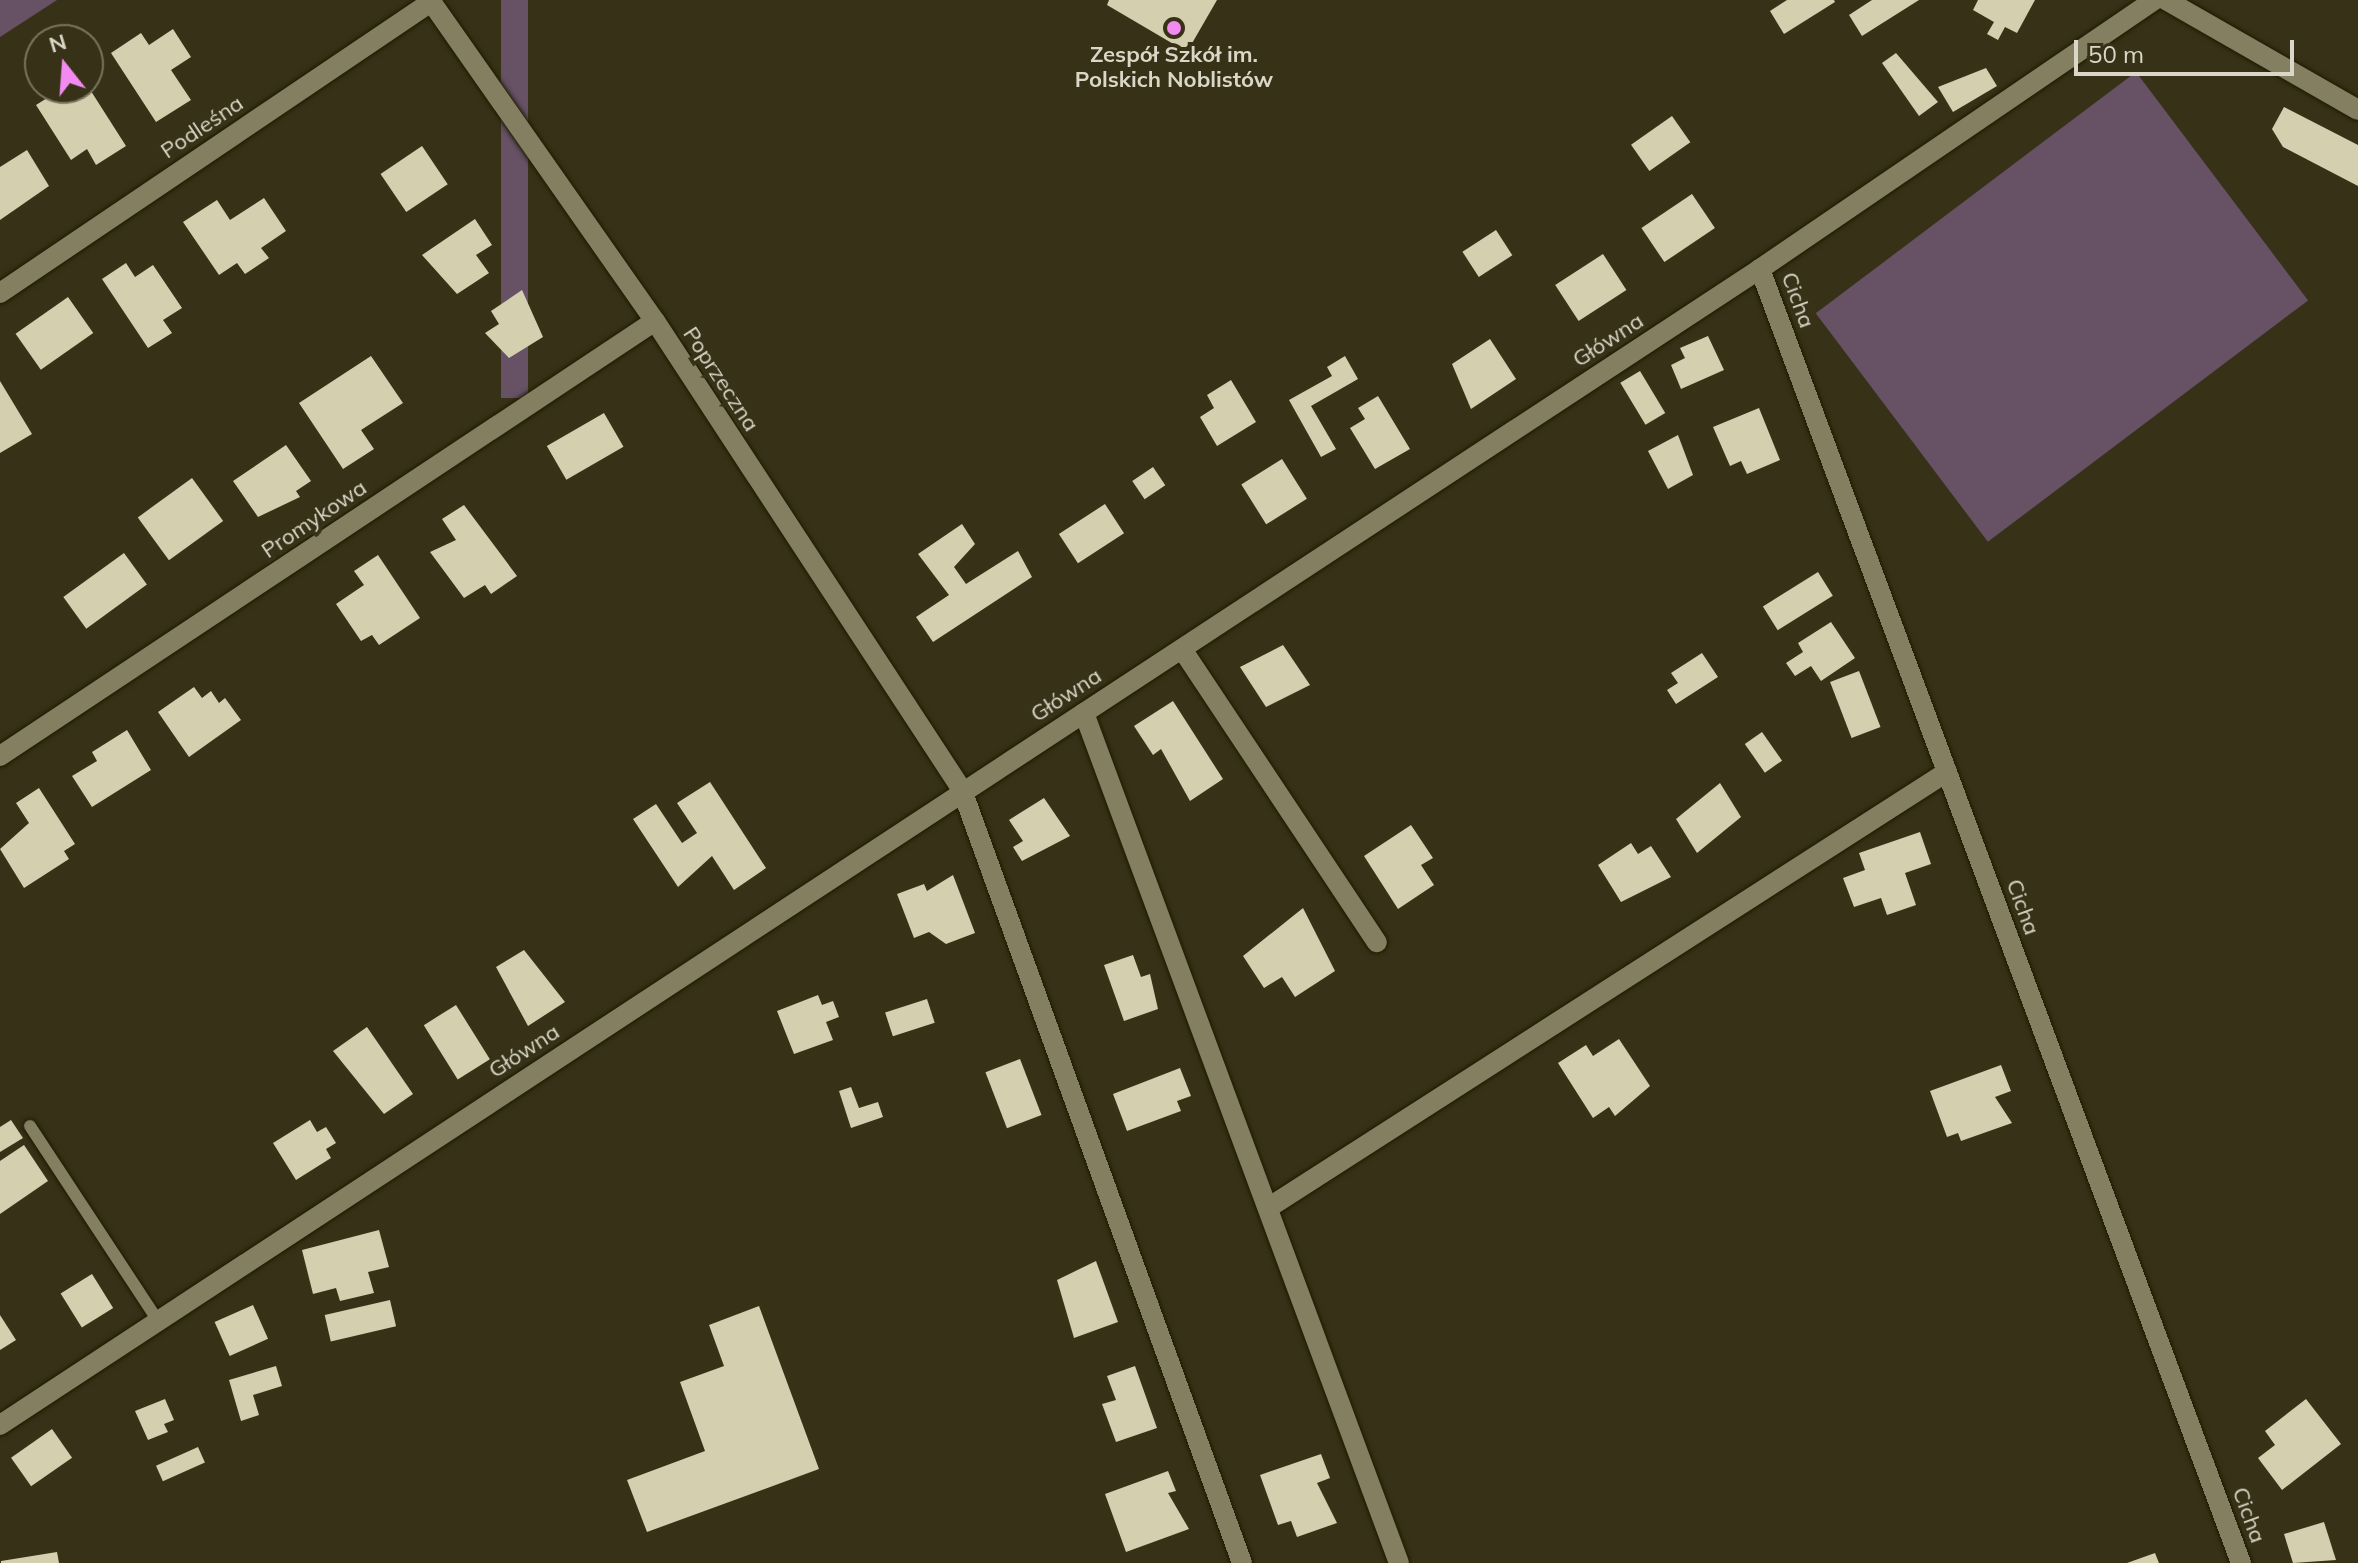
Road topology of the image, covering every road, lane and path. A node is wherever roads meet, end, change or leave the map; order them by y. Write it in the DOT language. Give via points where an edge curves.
graph roads {
  1 [pos="2155,0"];
  2 [pos="2166,0"];
  3 [pos="431,1"];
  4 [pos="2358,110"];
  5 [pos="1760,269"];
  6 [pos="0,293"];
  7 [pos="655,321"];
  8 [pos="1182,649"];
  9 [pos="1084,713"];
  10 [pos="0,756"];
  11 [pos="1947,772"];
  12 [pos="962,790"];
  13 [pos="1377,942"];
  14 [pos="30,1126"];
  15 [pos="1268,1208"];
  16 [pos="158,1321"];
  17 [pos="0,1425"];
  18 [pos="1242,1563"];
  19 [pos="1399,1563"];
  20 [pos="2241,1563"];
  1 -- 5 [label="street, Główna"];
  2 -- 4 [label="street"];
  3 -- 6 [label="street, Podleśna"];
  3 -- 7 [label="street, Poprzeczna"];
  5 -- 8 [label="street, Główna"];
  5 -- 11 [label="street, Cicha"];
  7 -- 10 [label="street, Promykowa"];
  7 -- 12 [label="street, Poprzeczna"];
  8 -- 9 [label="street, Główna"];
  8 -- 13 [label="street"];
  9 -- 12 [label="street, Główna"];
  9 -- 15 [label="street"];
  11 -- 15 [label="street"];
  11 -- 20 [label="street, Cicha"];
  12 -- 16 [label="street, Główna"];
  12 -- 18 [label="street, Poprzeczna"];
  14 -- 16 [label="lane"];
  15 -- 19 [label="street"];
  16 -- 17 [label="street, Główna"];
}
